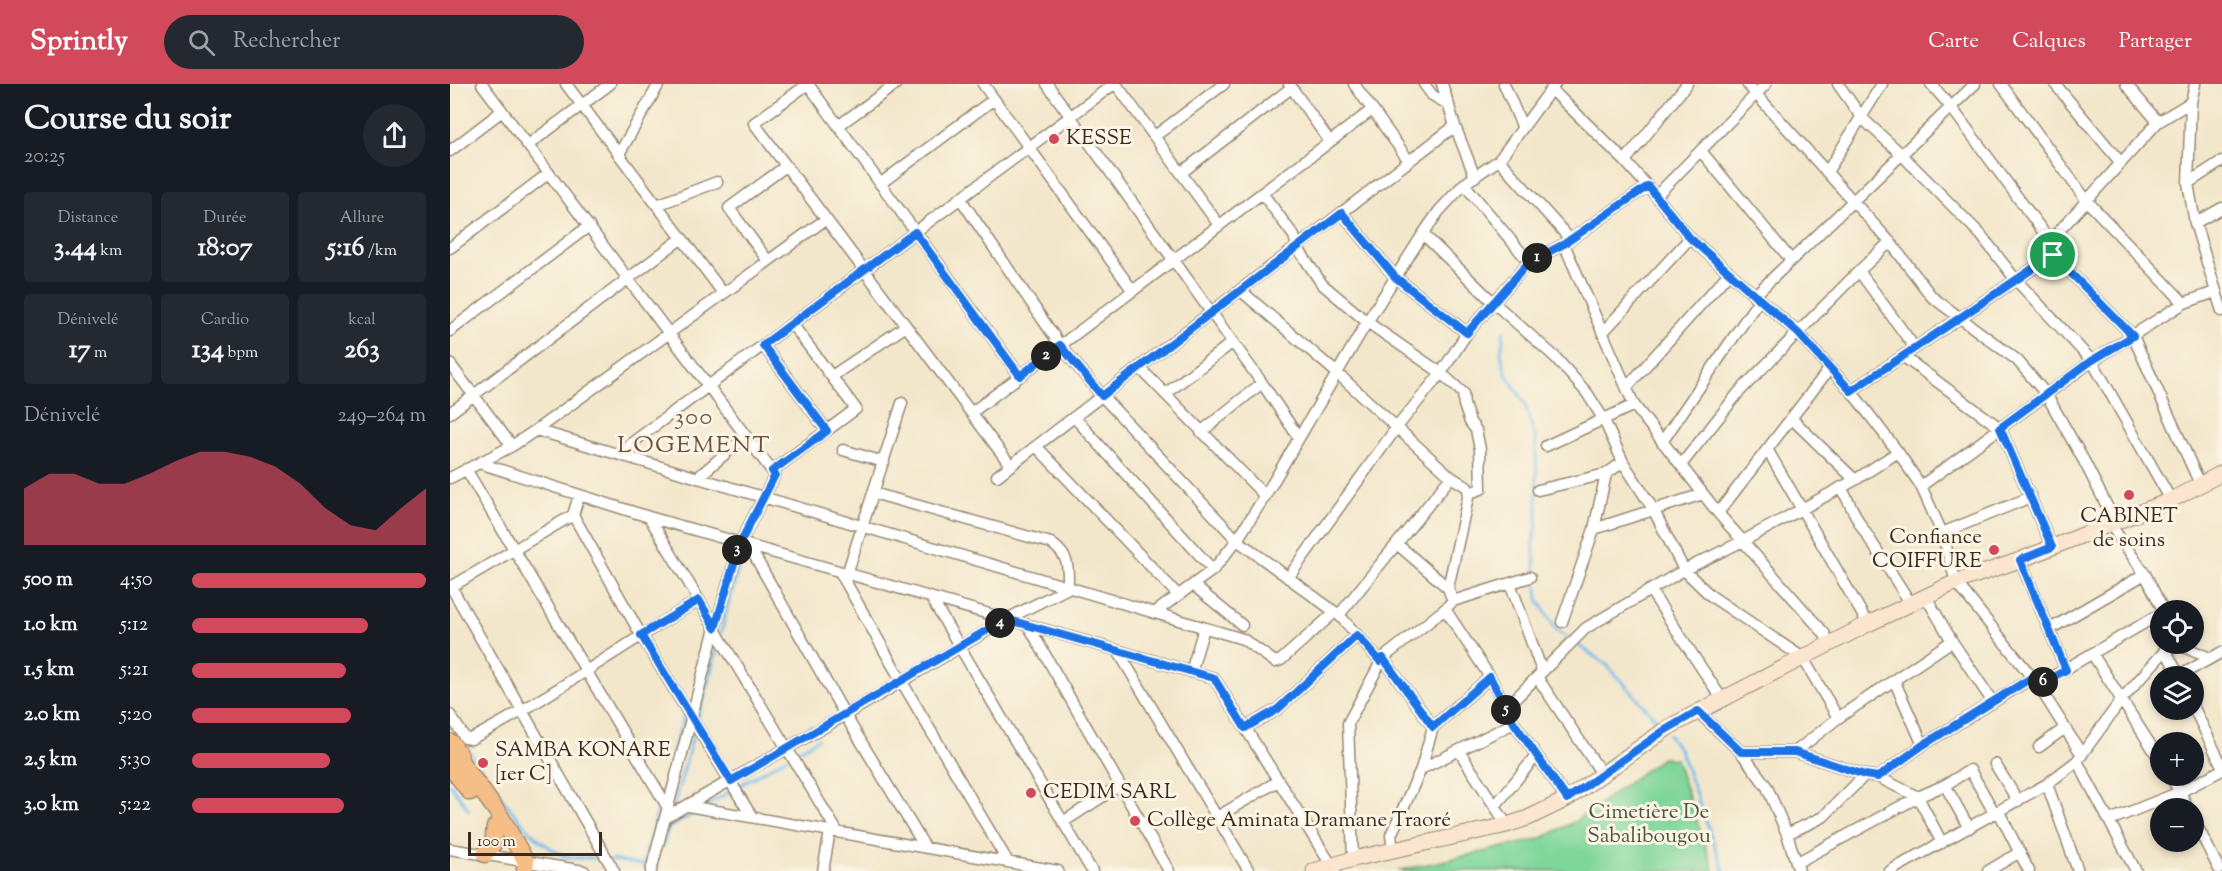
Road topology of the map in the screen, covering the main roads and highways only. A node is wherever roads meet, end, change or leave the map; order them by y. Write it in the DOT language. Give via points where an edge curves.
graph roads {
  1 [pos="2222,473"];
  2 [pos="452,753"];
  3 [pos="495,826"];
  4 [pos="485,854"];
  5 [pos="524,865"];
  6 [pos="1333,868"];
  7 [pos="1314,871"];
  1 -- 6 [label="main road" via="2171,500 1956,582 1869,624 1666,729 1567,799 1528,818 1353,859"];
  2 -- 3 [label="main road"];
  2 -- 5 [label="main road" via="501,817"];
  3 -- 4 [label="main road" via="493,844"];
  3 -- 5 [label="main road"];
  6 -- 7 [label="main road"];
}
